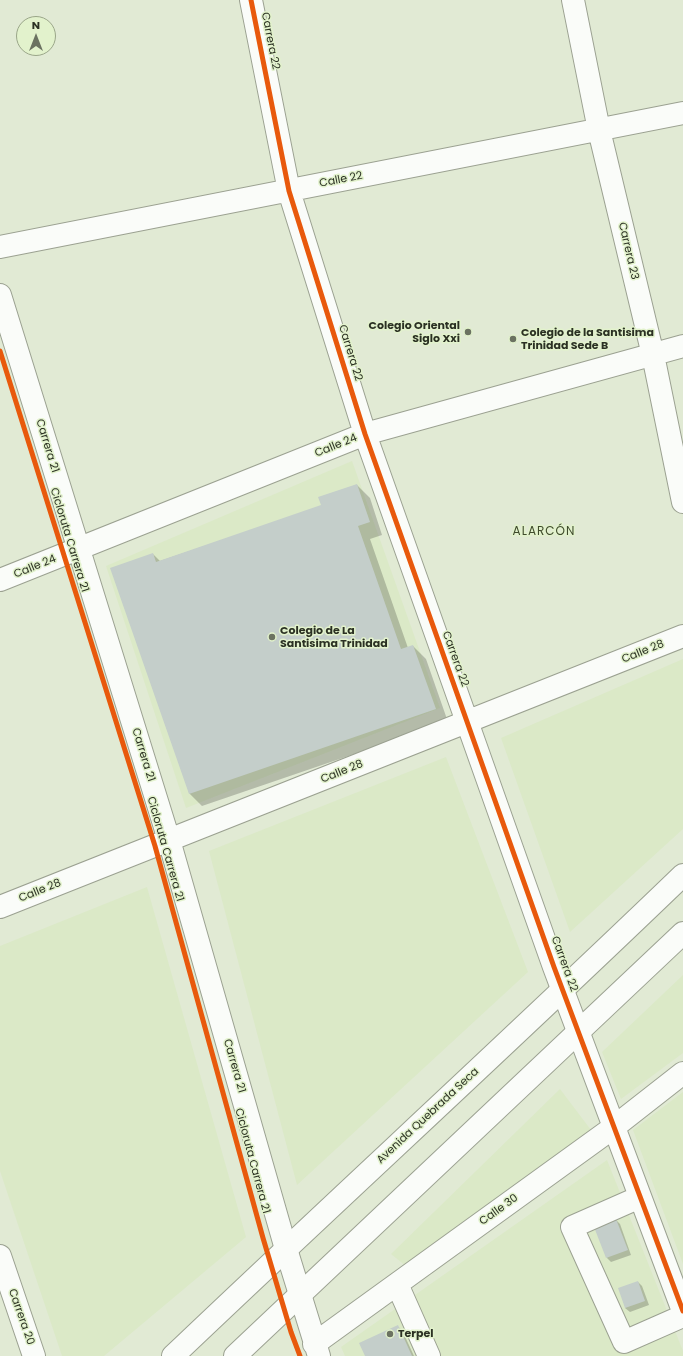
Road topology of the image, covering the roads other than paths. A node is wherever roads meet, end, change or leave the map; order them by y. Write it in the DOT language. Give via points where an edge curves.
graph roads {
  1 [pos="251,0"];
  2 [pos="573,0"];
  3 [pos="683,113"];
  4 [pos="599,130"];
  5 [pos="289,191"];
  6 [pos="0,247"];
  7 [pos="0,295"];
  8 [pos="683,346"];
  9 [pos="653,355"];
  10 [pos="365,434"];
  11 [pos="683,502"];
  12 [pos="78,549"];
  13 [pos="0,580"];
  14 [pos="683,636"];
  15 [pos="467,722"];
  16 [pos="169,840"];
  17 [pos="683,875"];
  18 [pos="0,907"];
  19 [pos="683,933"];
  20 [pos="562,990"];
  21 [pos="578,1032"];
  22 [pos="683,1073"];
  23 [pos="614,1127"];
  24 [pos="640,1197"];
  25 [pos="286,1249"];
  26 [pos="0,1256"];
  27 [pos="397,1284"];
  28 [pos="299,1294"];
  29 [pos="683,1312"];
  30 [pos="683,1316"];
  31 [pos="316,1350"];
  32 [pos="34,1356"];
  33 [pos="173,1356"];
  34 [pos="235,1356"];
  35 [pos="429,1356"];
  1 -- 5 [label="street, Carrera 22"];
  2 -- 4 [label="street, Carrera 23"];
  3 -- 4 [label="street, Calle 22"];
  4 -- 5 [label="street, Calle 22"];
  4 -- 9 [label="street, Carrera 23"];
  5 -- 6 [label="street, Calle 22"];
  5 -- 10 [label="street, Carrera 22"];
  7 -- 12 [label="street, Carrera 21"];
  8 -- 9 [label="street, Calle 24"];
  9 -- 10 [label="street, Calle 24"];
  9 -- 11 [label="street, Carrera 23"];
  10 -- 12 [label="street, Calle 24"];
  10 -- 15 [label="street, Carrera 22"];
  12 -- 13 [label="street, Calle 24"];
  12 -- 16 [label="street, Carrera 21"];
  14 -- 15 [label="street, Calle 28"];
  15 -- 16 [label="street, Calle 28"];
  15 -- 20 [label="street, Carrera 22"];
  16 -- 18 [label="street, Calle 28"];
  16 -- 25 [label="street, Carrera 21"];
  17 -- 20 [label="street, Avenida Quebrada Seca"];
  19 -- 21 [label="street"];
  20 -- 21 [label="street, Carrera 22"];
  20 -- 25 [label="street, Avenida Quebrada Seca"];
  21 -- 23 [label="street, Carrera 22"];
  21 -- 28 [label="street"];
  22 -- 23 [label="street, Calle 30"];
  23 -- 24 [label="street, Carrera 22"];
  23 -- 27 [label="street, Calle 30"];
  24 -- 29 [label="street, Carrera 22"];
  24 -- 30 [label="street" via="572,1227 624,1342"];
  25 -- 28 [label="street, Carrera 21"];
  25 -- 33 [label="street, Avenida Quebrada Seca"];
  26 -- 32 [label="street, Carrera 20"];
  27 -- 31 [label="street, Calle 30"];
  27 -- 35 [label="street"];
  28 -- 31 [label="street, Carrera 21"];
  28 -- 34 [label="street"];
}
